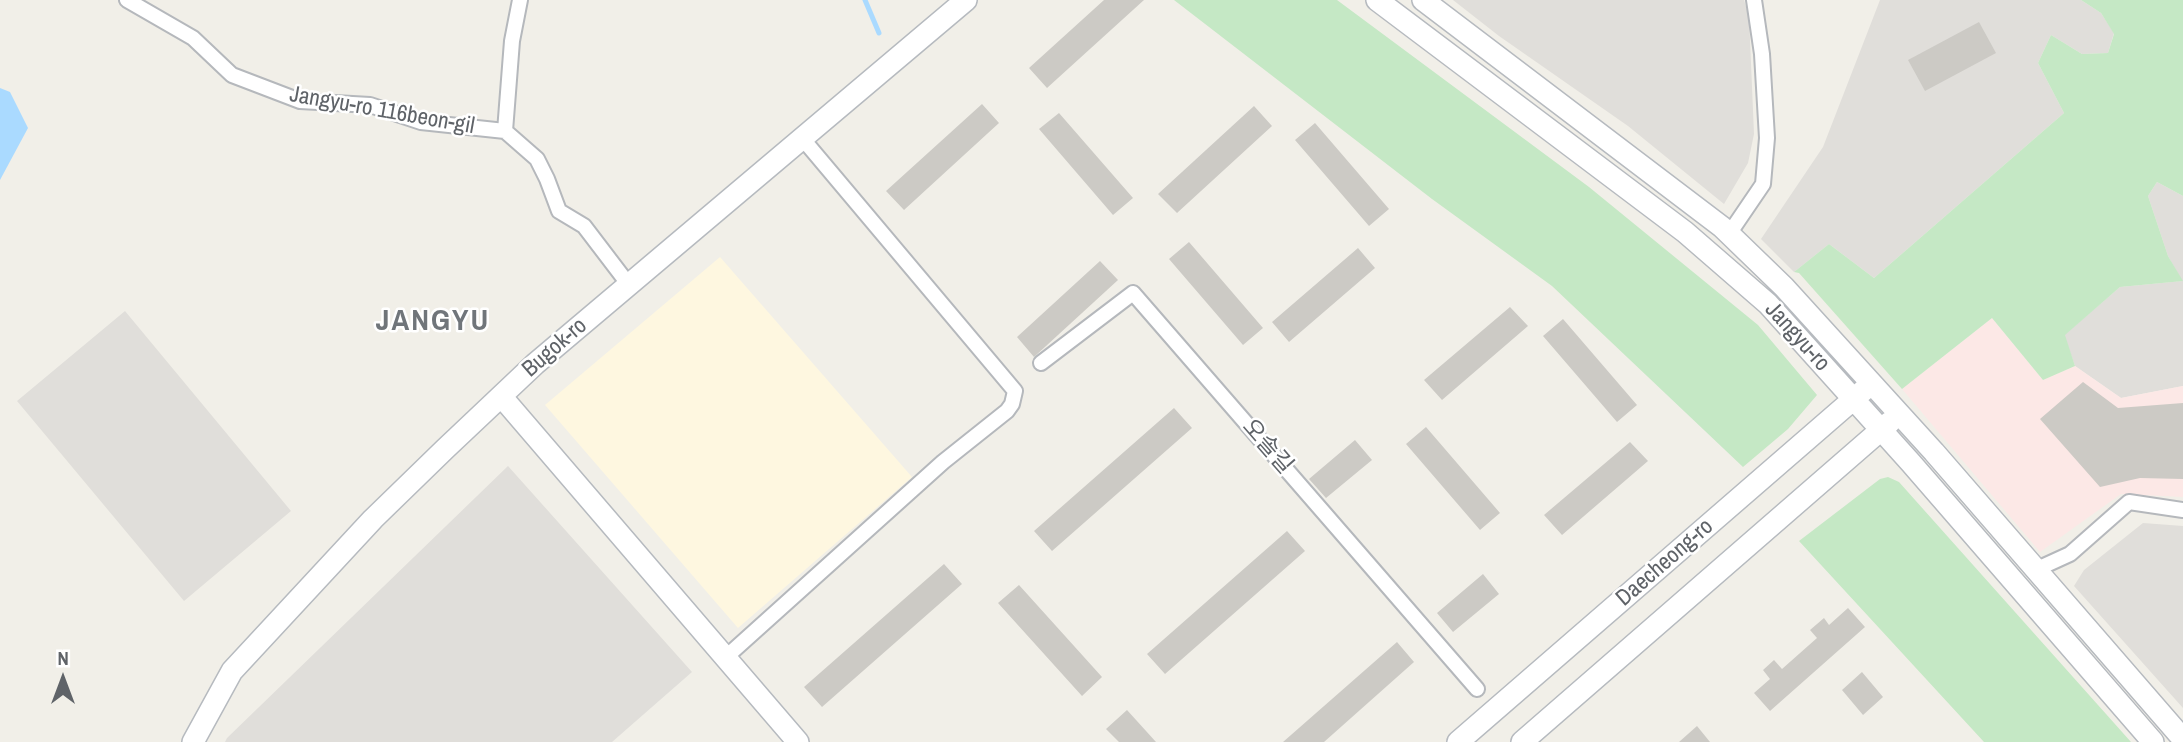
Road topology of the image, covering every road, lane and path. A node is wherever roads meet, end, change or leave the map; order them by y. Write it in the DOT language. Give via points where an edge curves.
graph roads {
  1 [pos="127,0"];
  2 [pos="520,0"];
  3 [pos="966,0"];
  4 [pos="1377,0"];
  5 [pos="1423,0"];
  6 [pos="1754,0"];
  7 [pos="505,131"];
  8 [pos="802,138"];
  9 [pos="1729,234"];
  10 [pos="629,285"];
  11 [pos="1041,363"];
  12 [pos="1871,384"];
  13 [pos="501,396"];
  14 [pos="1853,399"];
  15 [pos="1899,414"];
  16 [pos="1881,430"];
  17 [pos="2183,510"];
  18 [pos="2035,570"];
  19 [pos="725,658"];
  20 [pos="1477,689"];
  21 [pos="2183,739"];
  22 [pos="193,742"];
  23 [pos="798,742"];
  24 [pos="1458,742"];
  25 [pos="1521,742"];
  26 [pos="2153,742"];
  1 -- 7 [label="street, Jangyu-ro 116beon-gil" via="193,38 232,75 300,101 370,105 421,121"];
  2 -- 7 [label="street"];
  3 -- 8 [label="main road, Bugok-ro"];
  4 -- 14 [label="main road, Jangyu-ro" via="1685,232 1768,304"];
  5 -- 9 [label="main road, Jangyu-ro"];
  6 -- 9 [label="street" via="1766,126 1763,184"];
  7 -- 10 [label="street, Jangyu-ro 116beon-gil" via="537,159 559,211 583,226"];
  8 -- 10 [label="main road, Bugok-ro"];
  8 -- 19 [label="street" via="1015,391 1007,411 943,462"];
  9 -- 12 [label="main road, Jangyu-ro" via="1784,287"];
  10 -- 13 [label="main road, Bugok-ro"];
  11 -- 20 [label="street, 오솔길" via="1133,293"];
  12 -- 14 [label="main road, Daecheong-ro"];
  12 -- 15 [label="main road, Jangyu-ro"];
  13 -- 19 [label="main road"];
  13 -- 22 [label="main road, Bugok-ro" via="373,519 232,671"];
  14 -- 16 [label="main road, Jangyu-ro"];
  14 -- 24 [label="main road, Daecheong-ro"];
  15 -- 16 [label="main road, Daecheong-ro"];
  15 -- 18 [label="main road, Jangyu-ro"];
  16 -- 25 [label="main road, Daecheong-ro"];
  16 -- 26 [label="main road, Jangyu-ro"];
  17 -- 18 [label="street" via="2129,502 2070,554"];
  18 -- 21 [label="main road, Jangyu-ro"];
  19 -- 23 [label="main road"];
}
